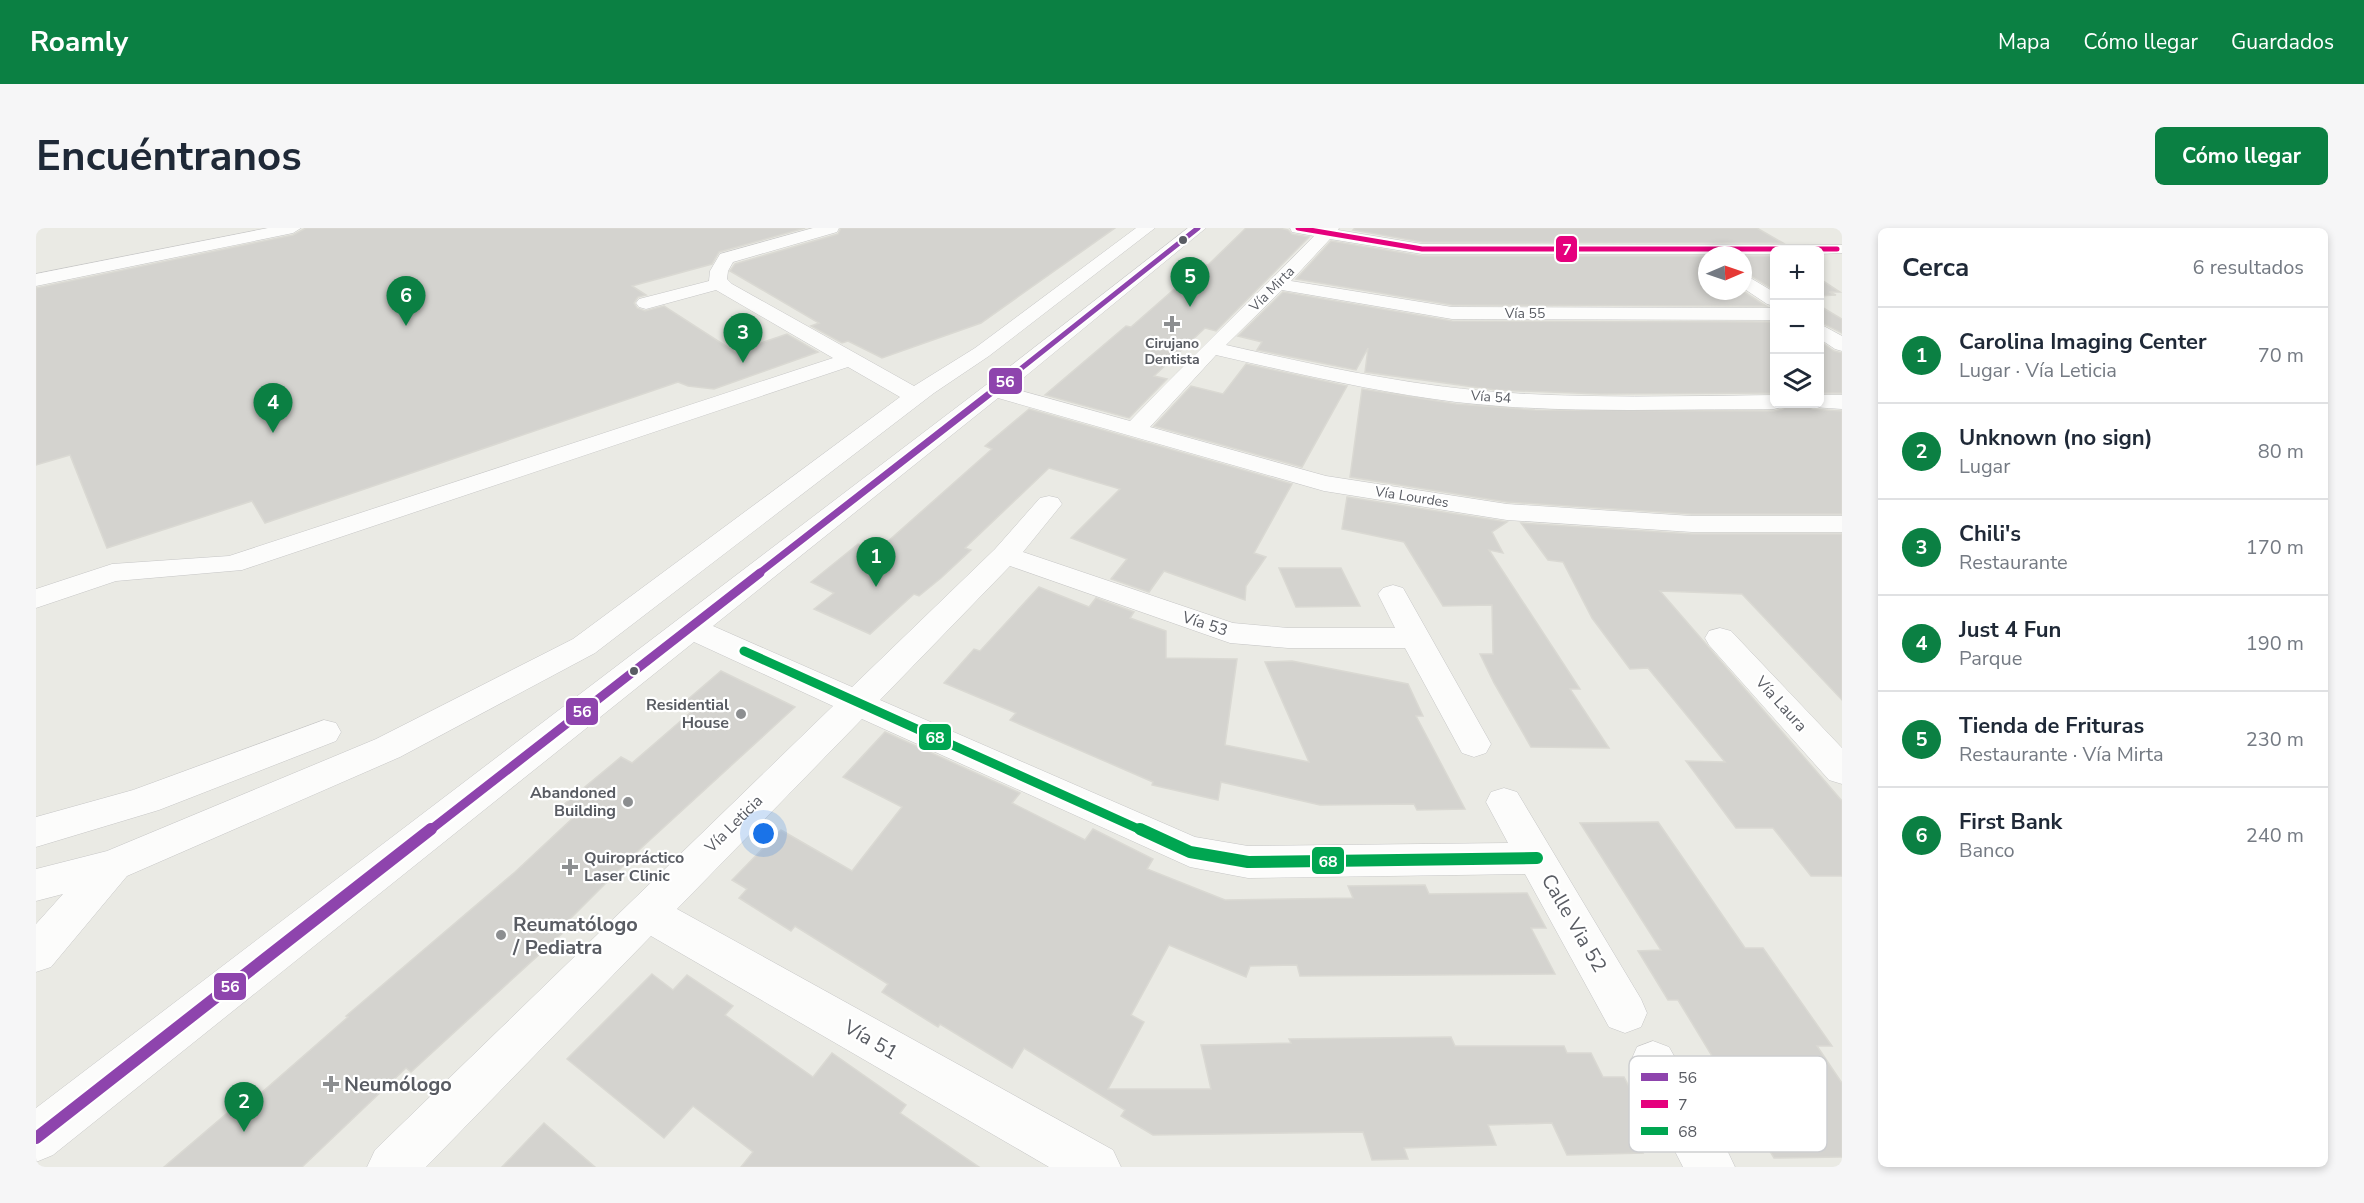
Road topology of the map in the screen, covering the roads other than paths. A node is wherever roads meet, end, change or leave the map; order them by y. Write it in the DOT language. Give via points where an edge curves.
graph roads {
  1 [pos="293,228"];
  2 [pos="831,228"];
  3 [pos="1147,228"];
  4 [pos="1198,228"];
  5 [pos="1298,228"];
  6 [pos="1328,231"];
  7 [pos="1808,233"];
  8 [pos="1839,251"];
  9 [pos="36,280"];
  10 [pos="721,283"];
  11 [pos="1278,284"];
  12 [pos="1752,285"];
  13 [pos="1770,297"];
  14 [pos="646,303"];
  15 [pos="1770,315"];
  16 [pos="1824,333"];
  17 [pos="1842,345"];
  18 [pos="1211,348"];
  19 [pos="850,359"];
  20 [pos="994,390"];
  21 [pos="915,396"];
  22 [pos="1770,402"];
  23 [pos="1824,402"];
  24 [pos="1842,402"];
  25 [pos="1134,429"];
  26 [pos="1049,504"];
  27 [pos="1842,524"];
  28 [pos="1005,555"];
  29 [pos="1393,594"];
  30 [pos="36,599"];
  31 [pos="688,627"];
  32 [pos="1720,638"];
  33 [pos="1415,639"];
  34 [pos="856,701"];
  35 [pos="324,732"];
  36 [pos="1474,744"];
  37 [pos="1842,771"];
  38 [pos="1504,802"];
  39 [pos="36,832"];
  40 [pos="1537,858"];
  41 [pos="113,866"];
  42 [pos="36,885"];
  43 [pos="646,912"];
  44 [pos="36,954"];
  45 [pos="1625,1013"];
  46 [pos="36,1138"];
  47 [pos="1702,1152"];
  48 [pos="392,1167"];
  49 [pos="1096,1167"];
  50 [pos="1710,1167"];
  1 -- 9 [label="street"];
  2 -- 10 [label="street" via="726,258 718,271"];
  3 -- 21 [label="street" via="982,352"];
  4 -- 20 [label="street"];
  5 -- 6 [label="street"];
  6 -- 8 [label="street" via="1422,249"];
  6 -- 11 [label="street, Vía Mirta"];
  7 -- 8 [label="street"];
  10 -- 14 [label="street"];
  10 -- 19 [label="street"];
  11 -- 15 [label="street, Vía 55" via="1452,313"];
  11 -- 18 [label="street, Vía Mirta"];
  12 -- 13 [label="street"];
  16 -- 17 [label="street"];
  18 -- 22 [label="street, Vía 54" via="1354,380 1457,395 1551,402"];
  18 -- 25 [label="street, Vía Mirta"];
  19 -- 21 [label="street"];
  19 -- 30 [label="street" via="232,564 112,573"];
  20 -- 25 [label="street, Vía Lourdes"];
  20 -- 31 [label="street"];
  21 -- 41 [label="street" via="584,646 387,748"];
  23 -- 24 [label="street"];
  25 -- 27 [label="street, Vía Lourdes" via="1324,483 1507,512 1692,524"];
  26 -- 28 [label="street, Vía Leticia"];
  28 -- 33 [label="street, Vía 53" via="1230,633 1288,638"];
  28 -- 34 [label="street, Vía Leticia"];
  29 -- 33 [label="street"];
  31 -- 34 [label="street"];
  31 -- 46 [label="street"];
  32 -- 37 [label="street, Vía Laura"];
  33 -- 36 [label="street"];
  34 -- 40 [label="street" via="1190,852 1248,862"];
  34 -- 43 [label="street, Vía Leticia"];
  35 -- 39 [label="street" via="187,785 74,824"];
  38 -- 40 [label="street, Calle Via 52"];
  40 -- 45 [label="street, Calle Via 52"];
  41 -- 42 [label="street"];
  41 -- 44 [label="street"];
  43 -- 48 [label="street, Vía Leticia"];
  43 -- 49 [label="street, Vía 51"];
  47 -- 50 [label="street"];
}
